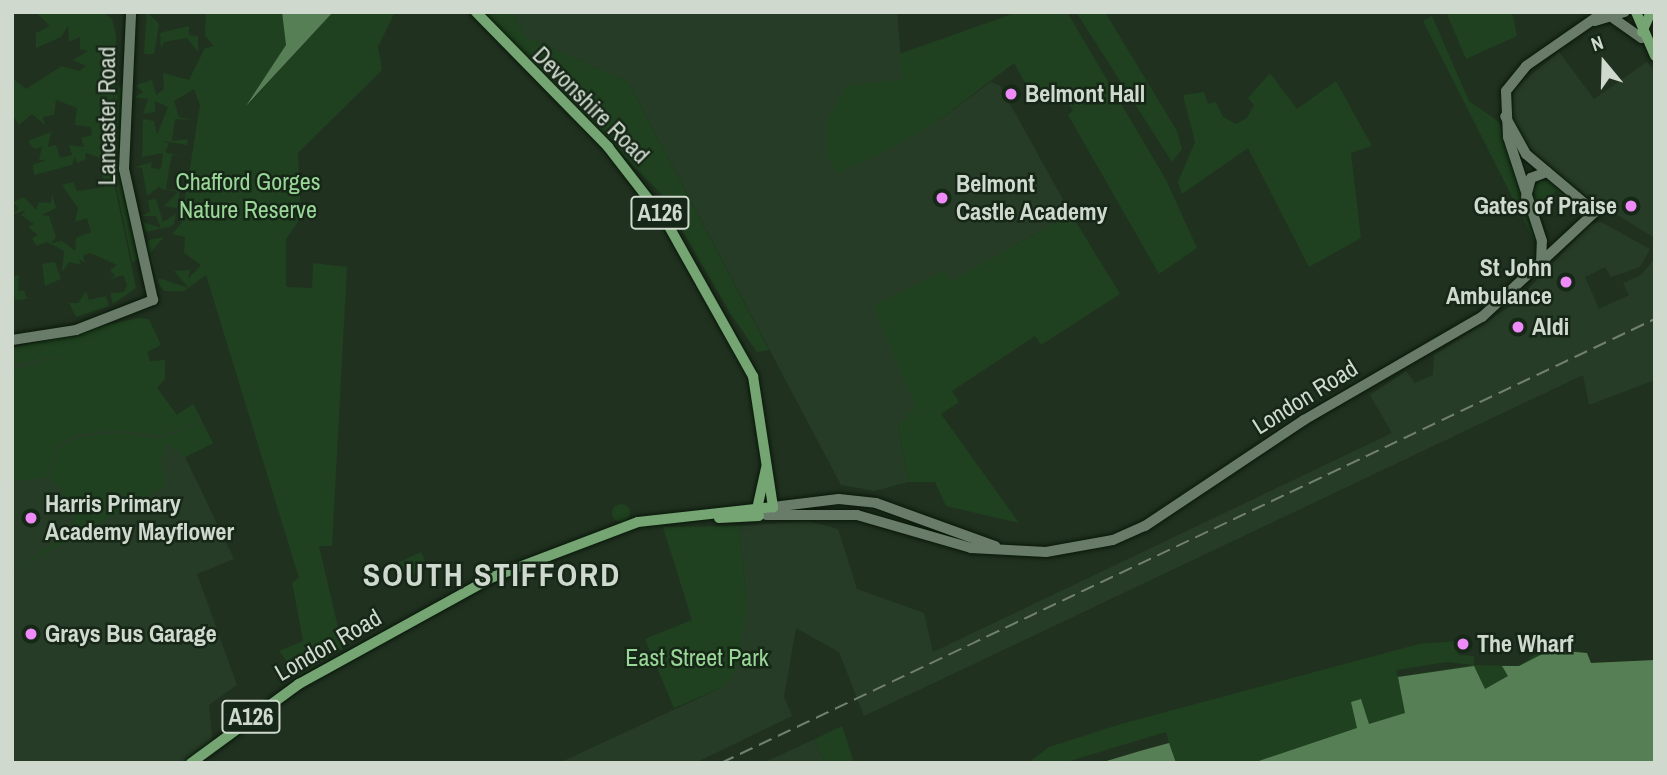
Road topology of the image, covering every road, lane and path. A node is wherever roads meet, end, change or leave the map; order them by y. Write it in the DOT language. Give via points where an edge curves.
graph roads {
  1 [pos="131,12"];
  2 [pos="476,12"];
  3 [pos="1625,12"];
  4 [pos="1636,12"];
  5 [pos="1651,12"];
  6 [pos="1606,15"];
  7 [pos="1642,38"];
  8 [pos="1655,56"];
  9 [pos="1505,116"];
  10 [pos="1547,172"];
  11 [pos="1526,197"];
  12 [pos="1542,241"];
  13 [pos="1562,244"];
  14 [pos="1541,266"];
  15 [pos="12,340"];
  16 [pos="766,510"];
  17 [pos="1005,549"];
  18 [pos="191,763"];
  1 -- 15 [label="street, Lancaster Road" via="124,169 153,300 86,328"];
  2 -- 16 [label="main road, Devonshire Road / A126" via="608,147 667,223 753,376 768,459"];
  3 -- 6 [label="street"];
  4 -- 7 [label="main road"];
  5 -- 7 [label="main road"];
  6 -- 7 [label="street" via="1626,21"];
  6 -- 9 [label="street" via="1515,75"];
  7 -- 8 [label="main road"];
  9 -- 10 [label="street" via="1520,148"];
  9 -- 11 [label="street"];
  10 -- 11 [label="street" via="1531,178"];
  10 -- 13 [label="street, London Road" via="1595,212"];
  11 -- 12 [label="street"];
  12 -- 13 [label="street" via="1550,249"];
  12 -- 14 [label="street"];
  13 -- 14 [label="street, London Road"];
  14 -- 17 [label="street, London Road" via="1482,317 1304,420 1145,526 1081,548"];
  16 -- 17 [label="street, London Road" via="857,515 922,530 946,543"];
  16 -- 17 [label="street, London Road" via="839,499 876,502"];
  16 -- 18 [label="main road, London Road / A126" via="653,519 493,577 314,675"];
}
